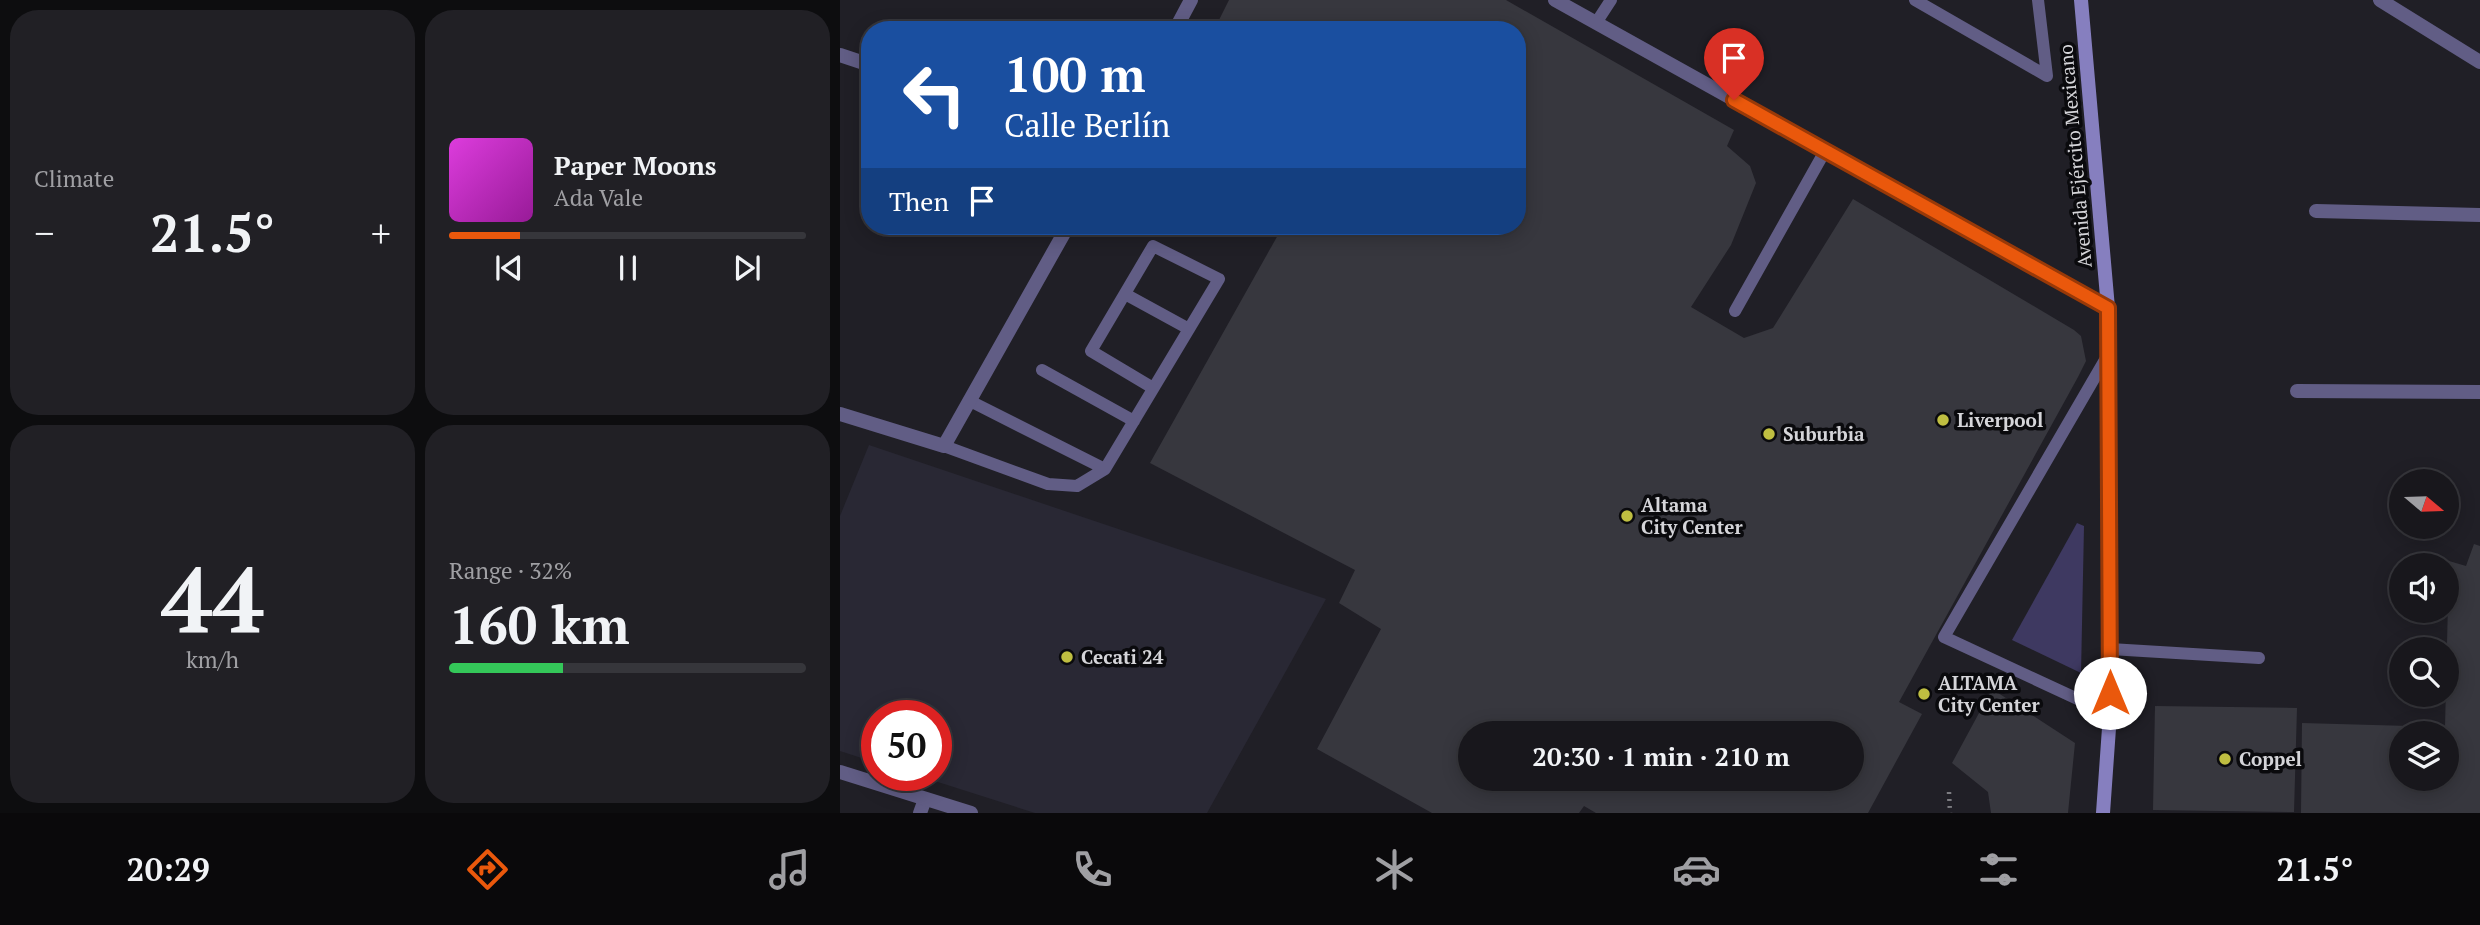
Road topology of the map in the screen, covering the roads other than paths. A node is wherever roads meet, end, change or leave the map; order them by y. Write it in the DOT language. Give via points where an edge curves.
graph roads {
  1 [pos="1191,0"];
  2 [pos="1555,0"];
  3 [pos="1611,0"];
  4 [pos="1914,0"];
  5 [pos="2038,0"];
  6 [pos="2081,0"];
  7 [pos="2381,0"];
  8 [pos="1180,21"];
  9 [pos="1597,23"];
  10 [pos="840,55"];
  11 [pos="861,62"];
  12 [pos="2480,62"];
  13 [pos="1825,151"];
  14 [pos="2316,211"];
  15 [pos="2480,215"];
  16 [pos="1063,235"];
  17 [pos="1125,294"];
  18 [pos="2108,308"];
  19 [pos="1735,311"];
  20 [pos="1189,329"];
  21 [pos="2109,352"];
  22 [pos="1042,370"];
  23 [pos="1153,388"];
  24 [pos="2297,391"];
  25 [pos="2480,393"];
  26 [pos="970,401"];
  27 [pos="840,414"];
  28 [pos="1134,421"];
  29 [pos="944,446"];
  30 [pos="1105,468"];
  31 [pos="2110,649"];
  32 [pos="2259,657"];
  33 [pos="2110,714"];
  34 [pos="840,772"];
  35 [pos="922,806"];
  36 [pos="971,813"];
  37 [pos="2103,813"];
  1 -- 8 [label="street"];
  2 -- 9 [label="street"];
  3 -- 9 [label="lane"];
  4 -- 5 [label="lane" via="2047,76"];
  6 -- 18 [label="main road, Avenida Ejército Mexicano"];
  7 -- 12 [label="street"];
  9 -- 13 [label="street"];
  10 -- 11 [label="street"];
  13 -- 18 [label="street"];
  13 -- 19 [label="lane"];
  14 -- 15 [label="street"];
  16 -- 26 [label="street"];
  17 -- 20 [label="lane"];
  17 -- 20 [label="lane" via="1153,246 1219,279"];
  17 -- 23 [label="lane" via="1091,351"];
  18 -- 21 [label="main road, Avenida Ejército Mexicano"];
  20 -- 23 [label="lane"];
  21 -- 31 [label="main road, Avenida Ejército Mexicano"];
  21 -- 33 [label="lane" via="1944,637"];
  22 -- 28 [label="lane"];
  23 -- 28 [label="lane"];
  24 -- 25 [label="street"];
  26 -- 29 [label="street"];
  26 -- 30 [label="lane"];
  27 -- 29 [label="street"];
  28 -- 30 [label="lane"];
  29 -- 30 [label="lane" via="1048,484 1077,486"];
  31 -- 32 [label="lane"];
  31 -- 33 [label="main road, Avenida Ejército Mexicano"];
  33 -- 37 [label="main road, Avenida Ejército Mexicano"];
  34 -- 35 [label="street"];
  35 -- 36 [label="street"];
}
